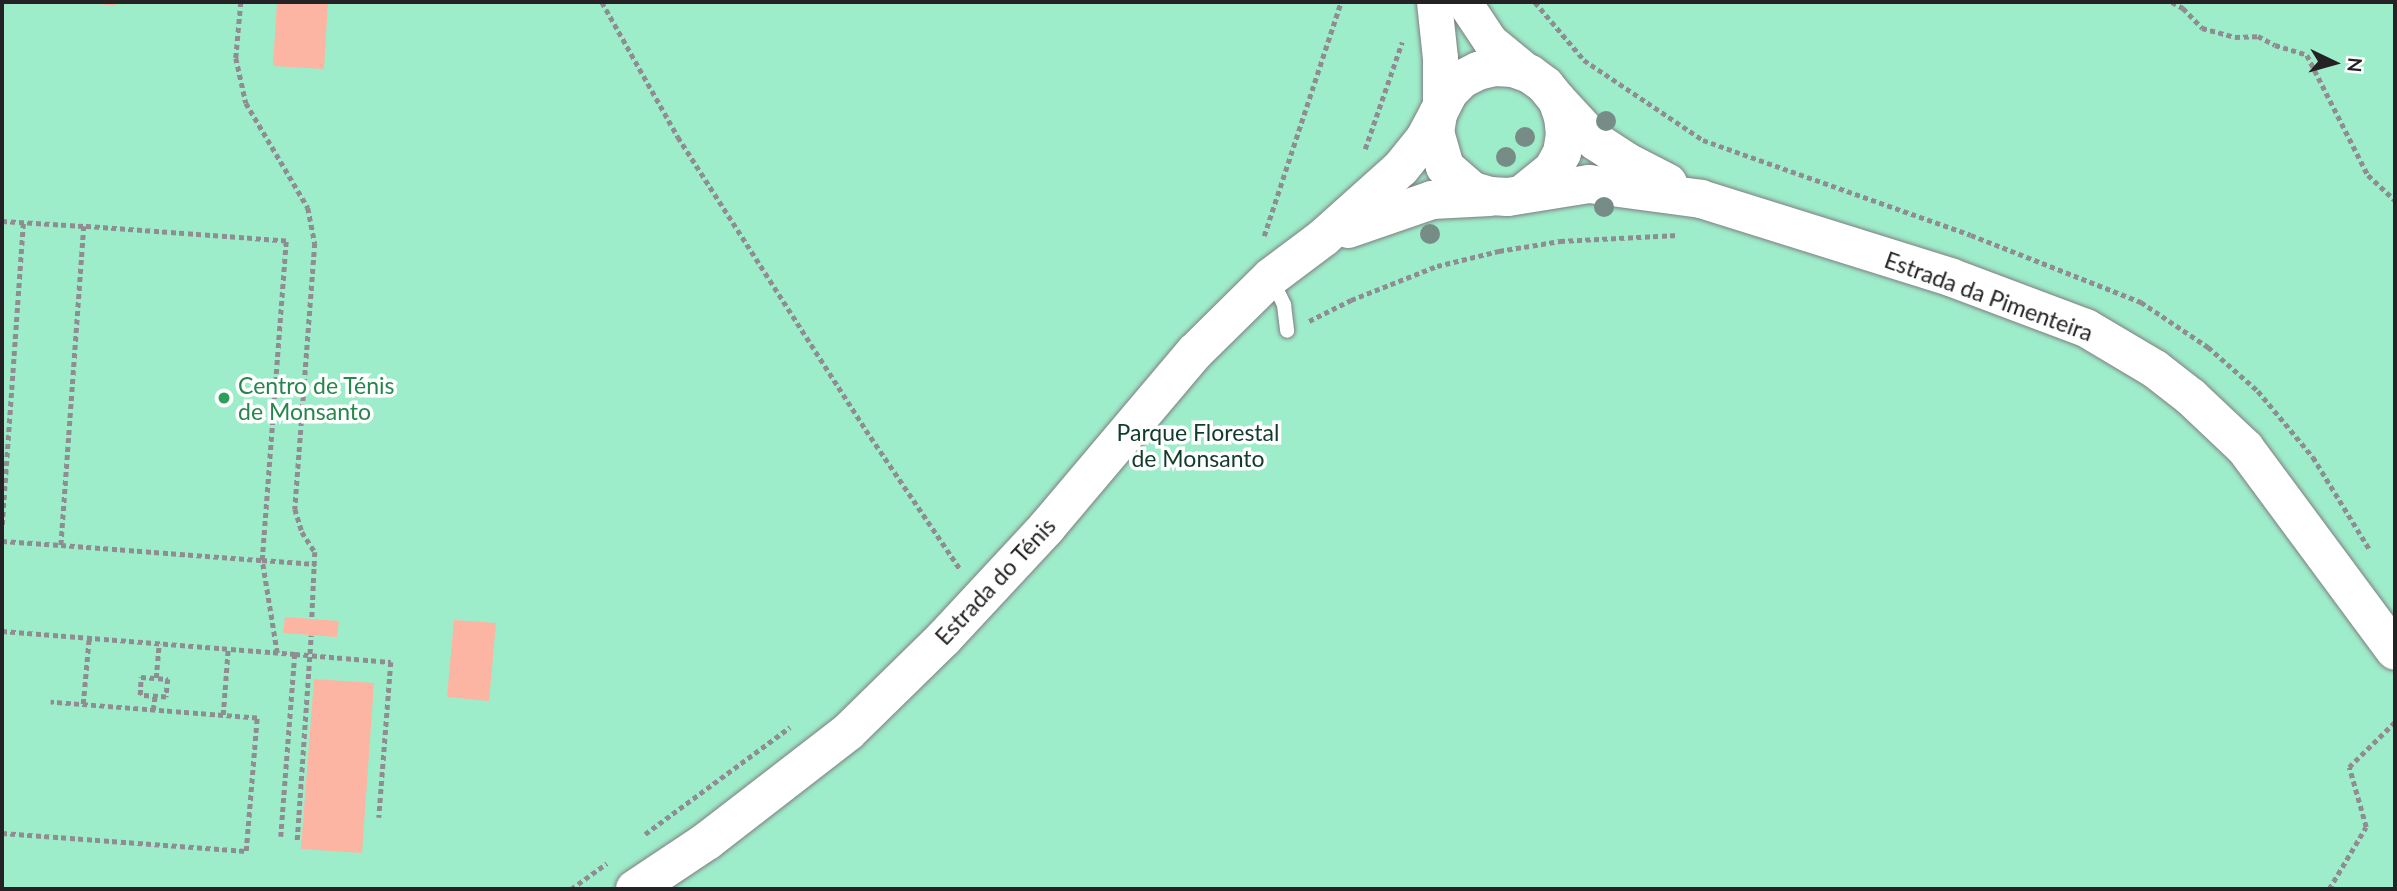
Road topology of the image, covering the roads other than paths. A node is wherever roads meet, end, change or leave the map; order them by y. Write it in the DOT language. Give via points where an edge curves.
graph roads {
  1 [pos="1434,2"];
  2 [pos="1464,2"];
  3 [pos="1543,87"];
  4 [pos="1439,111"];
  5 [pos="1508,194"];
  6 [pos="1701,200"];
  7 [pos="1323,238"];
  8 [pos="1263,261"];
  9 [pos="1287,331"];
  10 [pos="2395,651"];
  11 [pos="635,889"];
  1 -- 4 [label="street"];
  2 -- 3 [label="street, Estrada da Pimenteira" via="1490,41"];
  3 -- 4 [label="main road" via="1513,68 1495,67 1462,79"];
  3 -- 5 [label="main road" via="1564,126 1562,153 1553,169"];
  3 -- 6 [label="main road, Estrada da Pimenteira" via="1595,141"];
  4 -- 5 [label="main road" via="1435,132 1445,167 1473,191"];
  4 -- 7 [label="main road, Estrada do Ténis" via="1424,140 1401,168"];
  5 -- 6 [label="main road, Estrada da Pimenteira" via="1589,184"];
  5 -- 7 [label="main road, Estrada do Ténis" via="1432,200"];
  6 -- 10 [label="main road, Estrada da Pimenteira" via="1950,277 2086,328 2155,369 2245,448"];
  7 -- 8 [label="main road, Estrada do Ténis"];
  8 -- 9 [label="lane" via="1284,305"];
  8 -- 11 [label="main road, Estrada do Ténis" via="1195,352 1047,527 944,638 848,732 707,841"];
}
